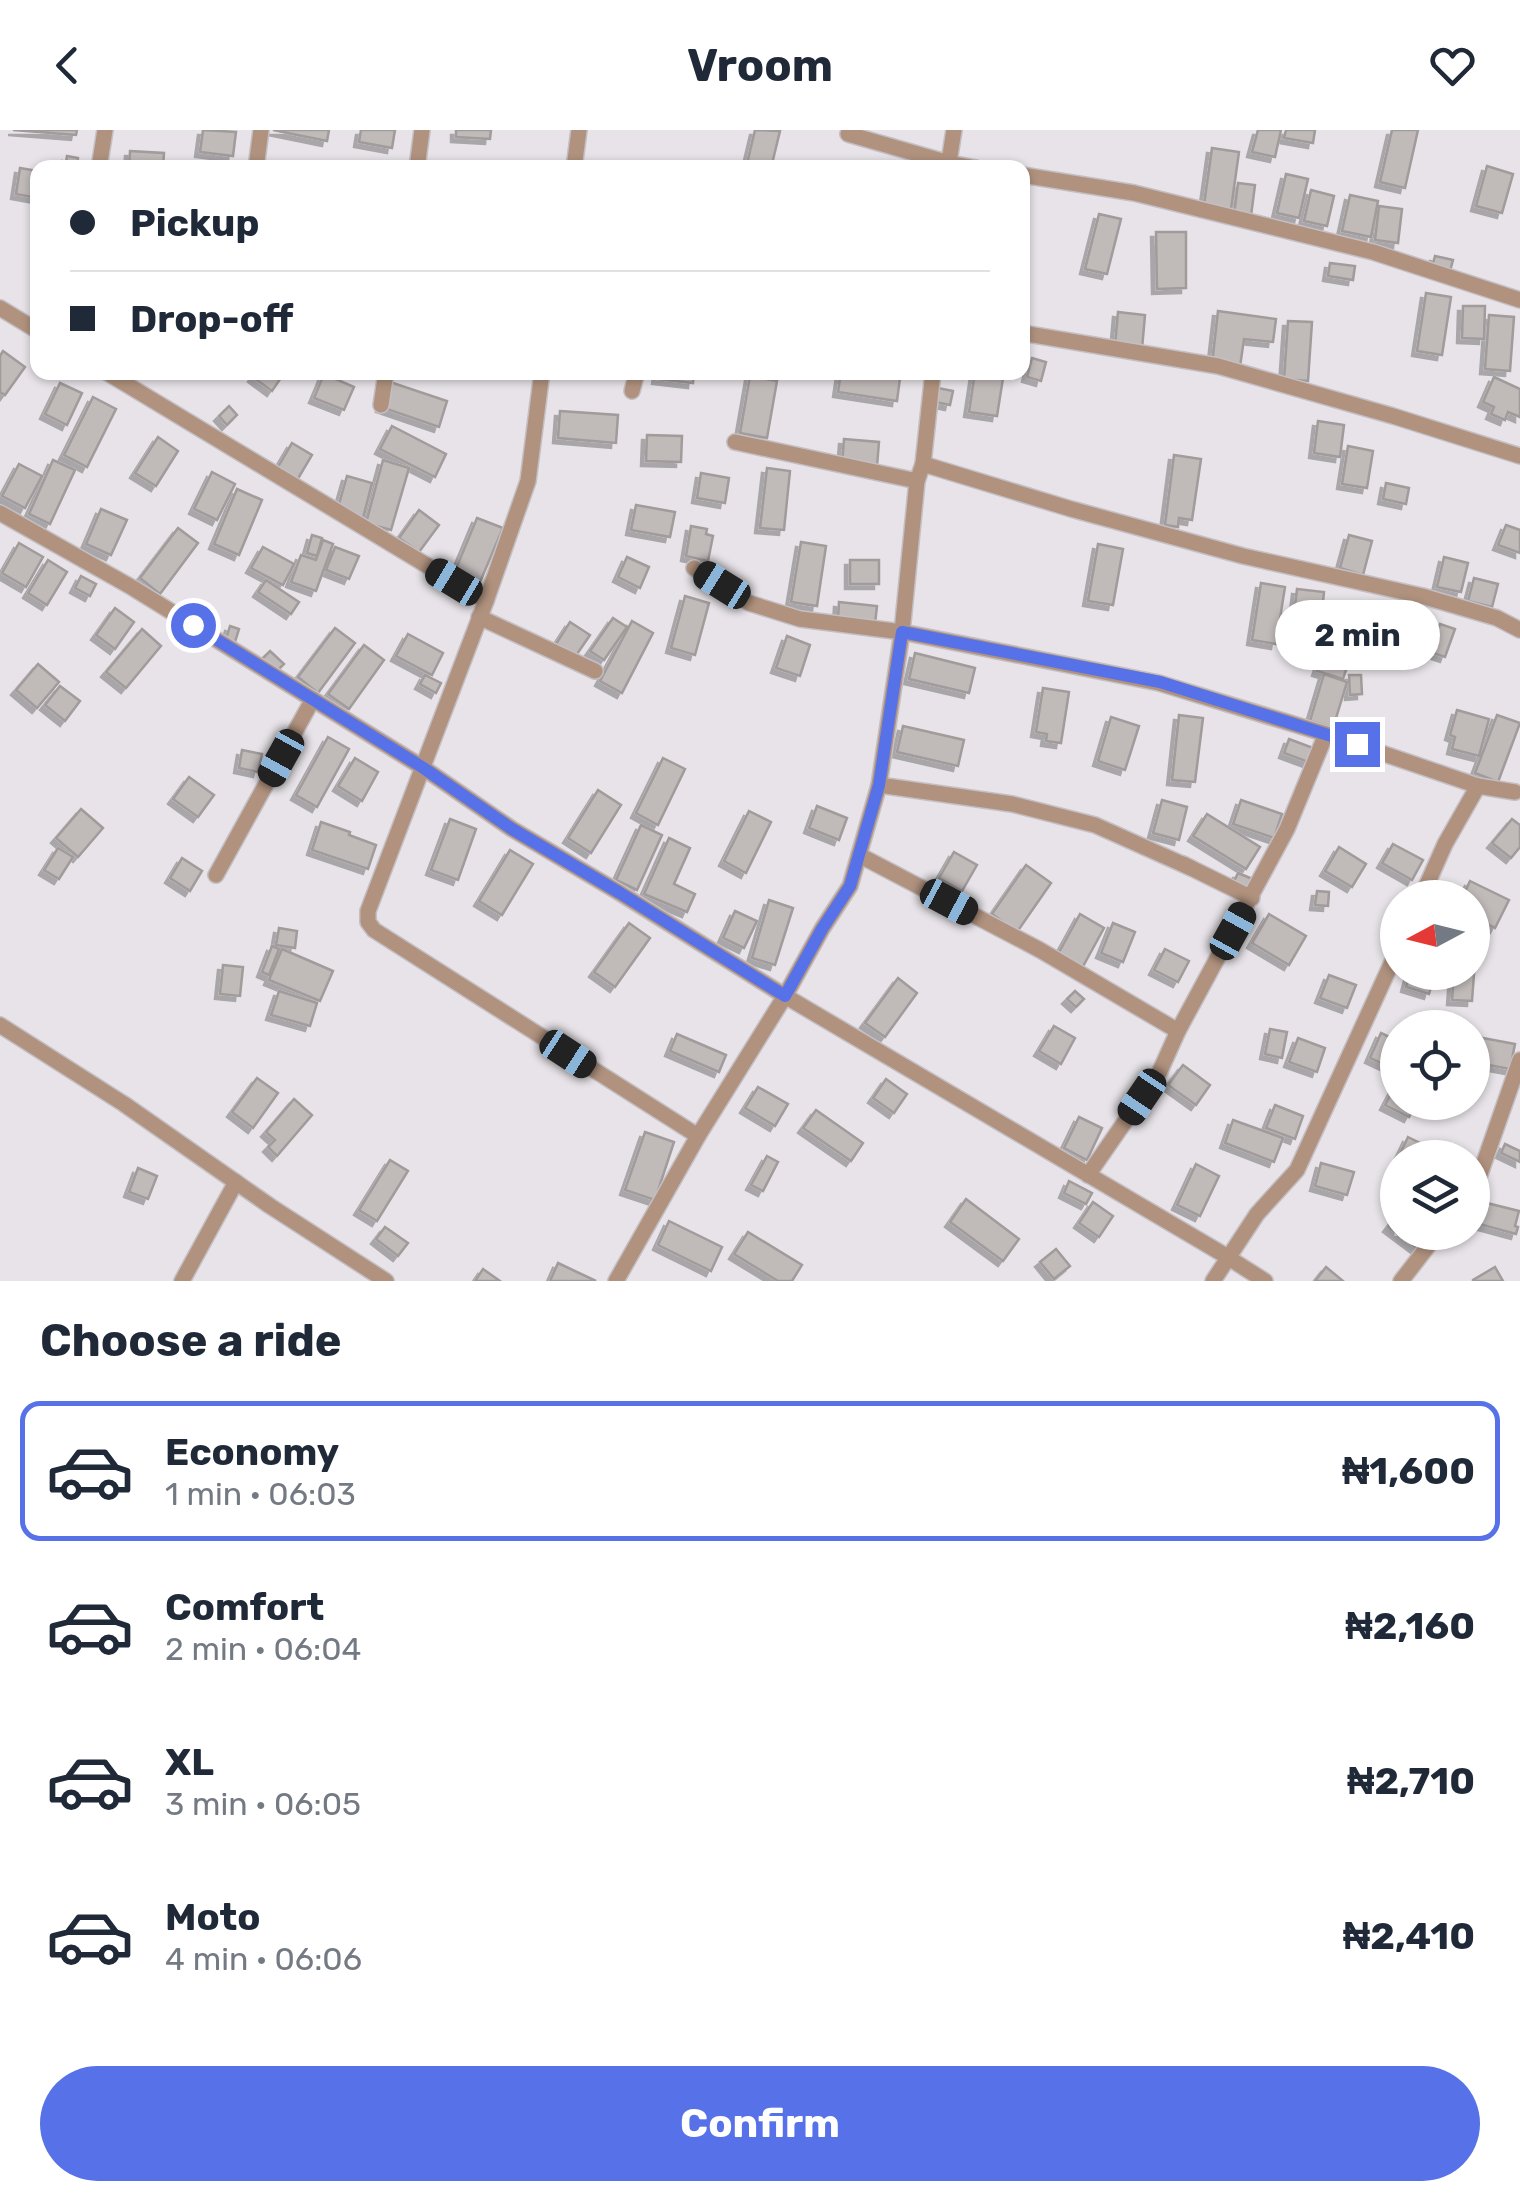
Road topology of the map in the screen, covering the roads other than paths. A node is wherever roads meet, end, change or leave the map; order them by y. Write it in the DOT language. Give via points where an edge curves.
graph roads {
  1 [pos="105,130"];
  2 [pos="261,130"];
  3 [pos="422,130"];
  4 [pos="579,130"];
  5 [pos="954,130"];
  6 [pos="848,134"];
  7 [pos="100,160"];
  8 [pos="257,160"];
  9 [pos="417,160"];
  10 [pos="575,160"];
  11 [pos="933,160"];
  12 [pos="950,160"];
  13 [pos="1030,176"];
  14 [pos="1520,300"];
  15 [pos="0,308"];
  16 [pos="30,326"];
  17 [pos="1030,333"];
  18 [pos="119,380"];
  19 [pos="385,380"];
  20 [pos="541,380"];
  21 [pos="635,380"];
  22 [pos="932,380"];
  23 [pos="632,391"];
  24 [pos="380,406"];
  25 [pos="736,442"];
  26 [pos="1520,456"];
  27 [pos="923,464"];
  28 [pos="917,481"];
  29 [pos="0,513"];
  30 [pos="694,568"];
  31 [pos="482,609"];
  32 [pos="1520,630"];
  33 [pos="902,632"];
  34 [pos="595,671"];
  35 [pos="313,699"];
  36 [pos="1326,734"];
  37 [pos="422,767"];
  38 [pos="879,785"];
  39 [pos="1478,786"];
  40 [pos="1518,793"];
  41 [pos="1131,838"];
  42 [pos="858,855"];
  43 [pos="1191,868"];
  44 [pos="216,875"];
  45 [pos="1429,880"];
  46 [pos="1252,898"];
  47 [pos="1380,990"];
  48 [pos="785,996"];
  49 [pos="0,1025"];
  50 [pos="1178,1031"];
  51 [pos="1520,1060"];
  52 [pos="698,1136"];
  53 [pos="1490,1146"];
  54 [pos="1088,1175"];
  55 [pos="236,1182"];
  56 [pos="1425,1250"];
  57 [pos="1229,1259"];
  58 [pos="182,1281"];
  59 [pos="386,1281"];
  60 [pos="616,1281"];
  61 [pos="1213,1281"];
  62 [pos="1265,1281"];
  63 [pos="1401,1281"];
  1 -- 7 [label="street"];
  2 -- 8 [label="street"];
  3 -- 9 [label="street"];
  4 -- 10 [label="street"];
  5 -- 12 [label="street"];
  6 -- 11 [label="street"];
  13 -- 14 [label="street" via="1134,193 1373,252"];
  15 -- 16 [label="street"];
  17 -- 26 [label="street" via="1218,366"];
  18 -- 31 [label="street"];
  19 -- 24 [label="street"];
  20 -- 31 [label="street" via="528,482"];
  21 -- 23 [label="street"];
  22 -- 27 [label="street"];
  25 -- 28 [label="street"];
  27 -- 28 [label="street"];
  27 -- 32 [label="street" via="1224,550 1422,596"];
  28 -- 33 [label="street"];
  29 -- 35 [label="street"];
  30 -- 33 [label="street" via="749,603 800,619"];
  31 -- 34 [label="street"];
  31 -- 37 [label="street"];
  33 -- 36 [label="street" via="1160,682"];
  33 -- 38 [label="street"];
  35 -- 37 [label="street"];
  35 -- 44 [label="street"];
  36 -- 39 [label="street"];
  36 -- 46 [label="street"];
  37 -- 48 [label="street"];
  37 -- 52 [label="street" via="368,911 372,928"];
  38 -- 42 [label="street"];
  38 -- 43 [label="street" via="1012,804 1094,825"];
  39 -- 40 [label="street"];
  39 -- 45 [label="street"];
  41 -- 43 [label="street"];
  42 -- 48 [label="street" via="850,886"];
  42 -- 50 [label="street"];
  43 -- 46 [label="street"];
  46 -- 50 [label="street"];
  47 -- 57 [label="street" via="1297,1170"];
  48 -- 52 [label="street"];
  48 -- 54 [label="street"];
  49 -- 55 [label="street"];
  50 -- 54 [label="street" via="1160,1071"];
  51 -- 53 [label="street"];
  52 -- 60 [label="street"];
  54 -- 57 [label="street"];
  55 -- 58 [label="street"];
  55 -- 59 [label="street"];
  56 -- 63 [label="street"];
  57 -- 61 [label="street"];
  57 -- 62 [label="street"];
}
